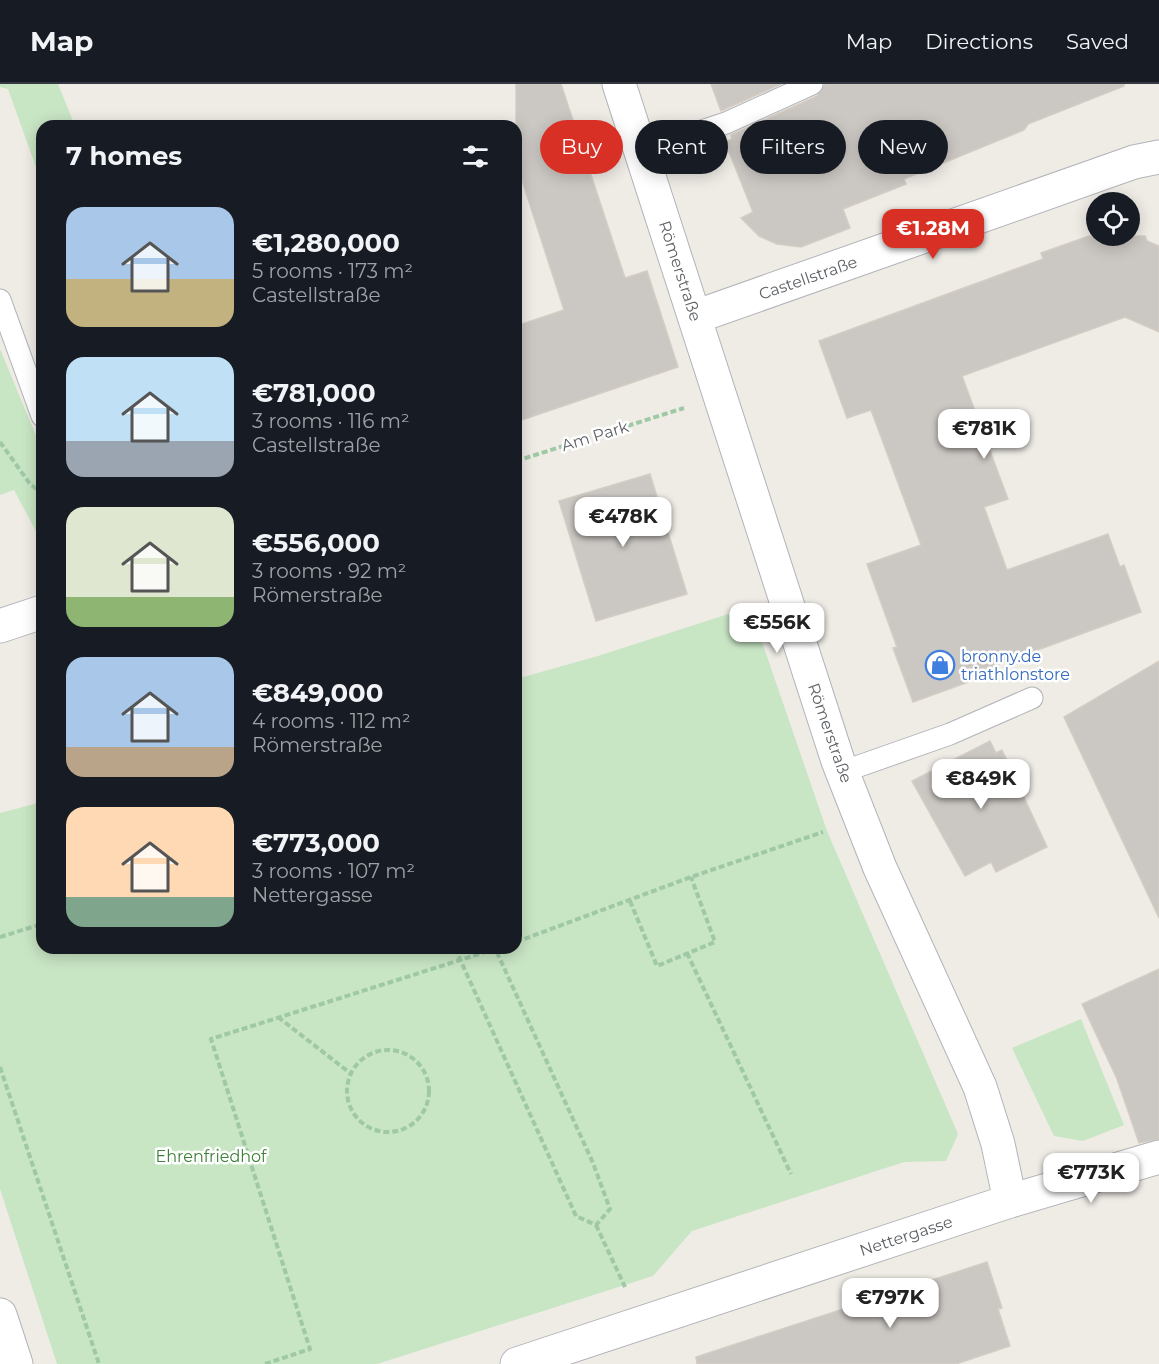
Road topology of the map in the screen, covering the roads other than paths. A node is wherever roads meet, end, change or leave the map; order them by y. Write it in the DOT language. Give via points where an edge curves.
graph roads {
  1 [pos="619,84"];
  2 [pos="812,84"];
  3 [pos="728,122"];
  4 [pos="635,133"];
  5 [pos="1159,157"];
  6 [pos="648,174"];
  7 [pos="0,300"];
  8 [pos="695,317"];
  9 [pos="36,399"];
  10 [pos="36,614"];
  11 [pos="0,626"];
  12 [pos="1032,698"];
  13 [pos="842,772"];
  14 [pos="1159,1158"];
  15 [pos="1010,1201"];
  16 [pos="0,1315"];
  17 [pos="16,1364"];
  18 [pos="518,1364"];
  1 -- 4 [label="street, Römerstraße"];
  2 -- 3 [label="lane"];
  5 -- 8 [label="street, Castellstraße" via="1134,162"];
  6 -- 8 [label="street, Römerstraße"];
  7 -- 9 [label="lane"];
  8 -- 13 [label="street, Römerstraße"];
  10 -- 11 [label="street"];
  12 -- 13 [label="lane" via="950,735"];
  13 -- 15 [label="street, Römerstraße" via="980,1087"];
  14 -- 15 [label="street, Nettergasse"];
  15 -- 18 [label="street, Nettergasse"];
  16 -- 17 [label="street"];
}
